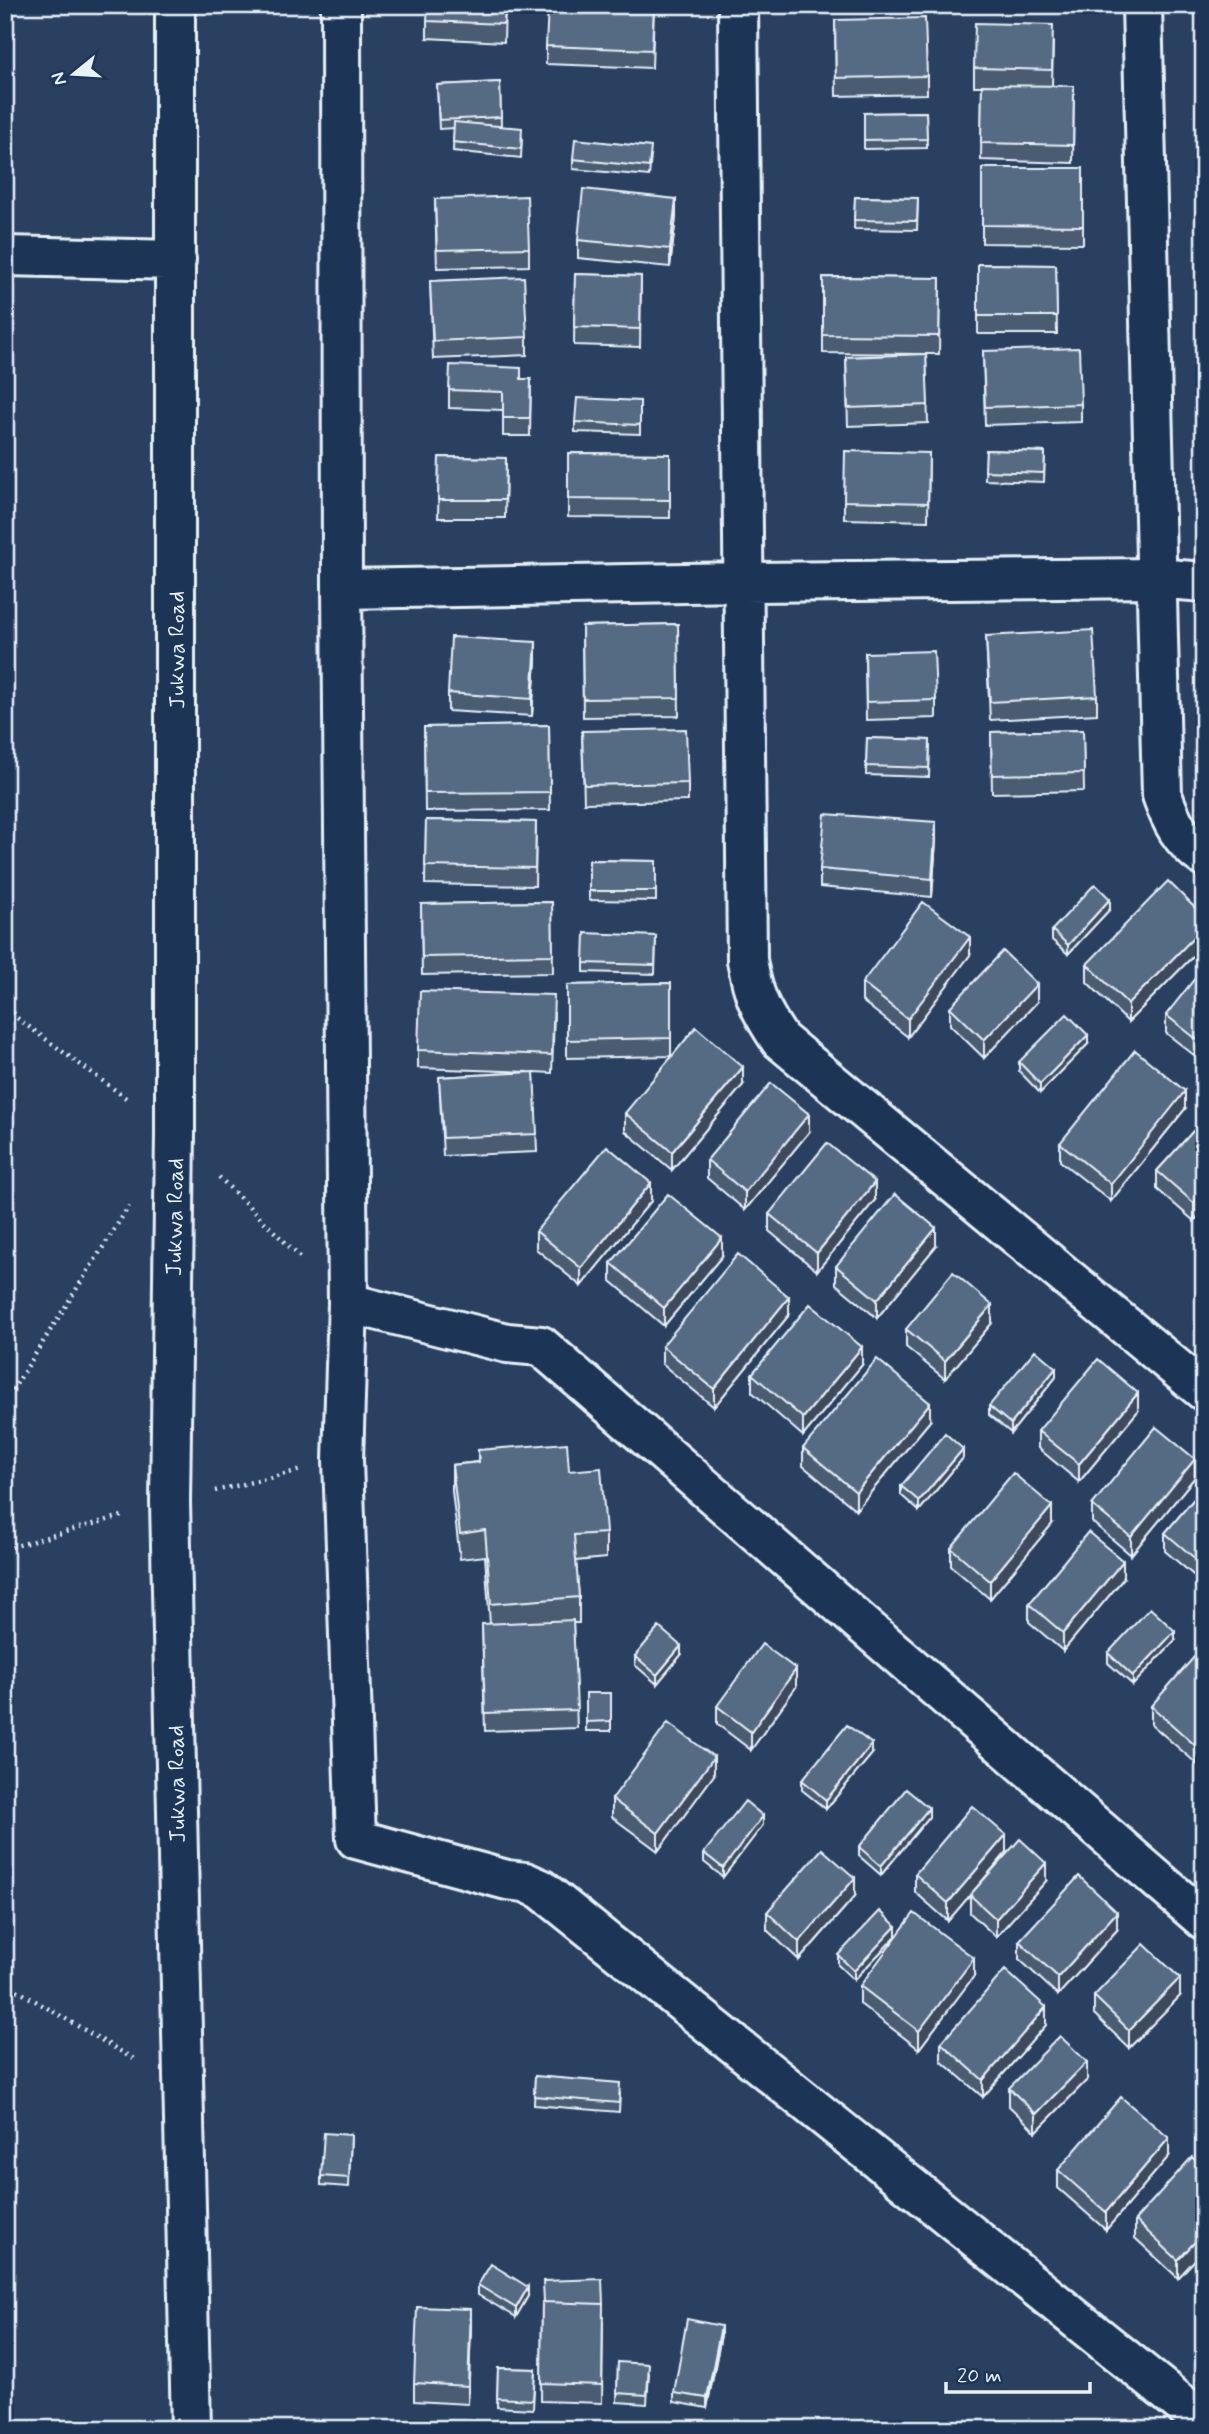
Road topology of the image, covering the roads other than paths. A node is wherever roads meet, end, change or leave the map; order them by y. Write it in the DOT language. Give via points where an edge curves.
graph roads {
  1 [pos="175,5"];
  2 [pos="341,5"];
  3 [pos="738,5"];
  4 [pos="1142,5"];
  5 [pos="5,256"];
  6 [pos="176,260"];
  7 [pos="1156,579"];
  8 [pos="743,582"];
  9 [pos="1204,582"];
  10 [pos="342,590"];
  11 [pos="1204,857"];
  12 [pos="348,1303"];
  13 [pos="1204,1391"];
  14 [pos="1204,1920"];
  15 [pos="1204,2423"];
  16 [pos="191,2429"];
  1 -- 6 [label="street, Jukwa Road"];
  2 -- 10 [label="street"];
  3 -- 8 [label="street"];
  4 -- 7 [label="street"];
  5 -- 6 [label="street"];
  6 -- 16 [label="street, Jukwa Road" via="170,1502"];
  7 -- 8 [label="street"];
  7 -- 9 [label="street"];
  7 -- 11 [label="street" via="1162,795 1178,832"];
  8 -- 10 [label="street"];
  8 -- 13 [label="street" via="747,960 762,1013 780,1040"];
  10 -- 12 [label="street"];
  12 -- 14 [label="street" via="507,1343 541,1346"];
  12 -- 15 [label="street" via="343,1460 356,1839 541,1889"];
}
